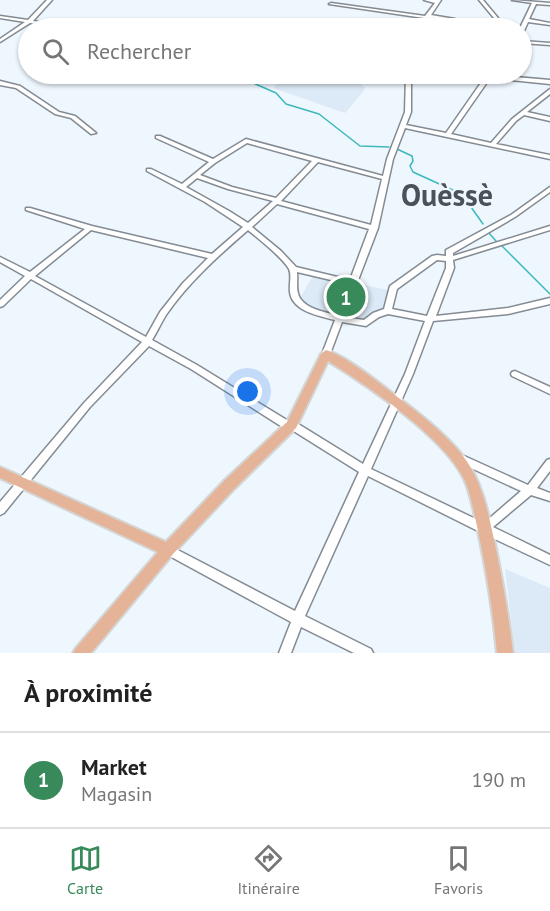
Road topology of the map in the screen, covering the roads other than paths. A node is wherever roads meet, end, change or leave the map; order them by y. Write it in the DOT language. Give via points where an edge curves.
graph roads {
  1 [pos="50,0"];
  2 [pos="426,0"];
  3 [pos="481,0"];
  4 [pos="514,0"];
  5 [pos="438,1"];
  6 [pos="535,2"];
  7 [pos="550,3"];
  8 [pos="331,4"];
  9 [pos="427,16"];
  10 [pos="0,17"];
  11 [pos="32,18"];
  12 [pos="444,18"];
  13 [pos="496,18"];
  14 [pos="528,18"];
  15 [pos="18,19"];
  16 [pos="532,21"];
  17 [pos="550,24"];
  18 [pos="18,29"];
  19 [pos="0,41"];
  20 [pos="532,43"];
  21 [pos="550,44"];
  22 [pos="532,80"];
  23 [pos="550,82"];
  24 [pos="0,83"];
  25 [pos="408,84"];
  26 [pos="483,84"];
  27 [pos="550,91"];
  28 [pos="523,113"];
  29 [pos="550,119"];
  30 [pos="403,126"];
  31 [pos="93,133"];
  32 [pos="447,136"];
  33 [pos="158,137"];
  34 [pos="492,145"];
  35 [pos="550,157"];
  36 [pos="317,159"];
  37 [pos="213,162"];
  38 [pos="149,170"];
  39 [pos="196,176"];
  40 [pos="385,178"];
  41 [pos="182,187"];
  42 [pos="550,189"];
  43 [pos="277,201"];
  44 [pos="28,209"];
  45 [pos="249,227"];
  46 [pos="90,228"];
  47 [pos="374,228"];
  48 [pos="550,228"];
  49 [pos="449,256"];
  50 [pos="213,257"];
  51 [pos="0,260"];
  52 [pos="293,269"];
  53 [pos="30,276"];
  54 [pos="354,283"];
  55 [pos="550,301"];
  56 [pos="0,304"];
  57 [pos="388,311"];
  58 [pos="341,319"];
  59 [pos="429,319"];
  60 [pos="147,342"];
  61 [pos="326,354"];
  62 [pos="515,374"];
  63 [pos="550,391"];
  64 [pos="395,403"];
  65 [pos="291,426"];
  66 [pos="456,457"];
  67 [pos="550,463"];
  68 [pos="364,470"];
  69 [pos="0,472"];
  70 [pos="22,483"];
  71 [pos="530,490"];
  72 [pos="550,497"];
  73 [pos="0,510"];
  74 [pos="484,529"];
  75 [pos="168,550"];
  76 [pos="550,560"];
  77 [pos="297,619"];
  78 [pos="81,653"];
  79 [pos="285,653"];
  80 [pos="367,653"];
  81 [pos="505,653"];
  1 -- 11 [label="street"];
  2 -- 5 [label="street"];
  3 -- 13 [label="street"];
  4 -- 6 [label="street"];
  5 -- 9 [label="street"];
  6 -- 7 [label="street"];
  6 -- 14 [label="street"];
  8 -- 9 [label="street"];
  9 -- 12 [label="street"];
  10 -- 15 [label="street"];
  16 -- 17 [label="street"];
  18 -- 19 [label="street"];
  20 -- 21 [label="street"];
  22 -- 23 [label="street"];
  24 -- 31 [label="street" via="18,87 57,113 73,117"];
  25 -- 30 [label="street" via="409,106"];
  26 -- 32 [label="street"];
  27 -- 28 [label="street"];
  28 -- 29 [label="street"];
  28 -- 34 [label="street"];
  30 -- 32 [label="street"];
  30 -- 40 [label="street"];
  32 -- 34 [label="street"];
  33 -- 37 [label="street"];
  34 -- 35 [label="street"];
  36 -- 37 [label="street" via="246,141"];
  36 -- 40 [label="street"];
  36 -- 43 [label="street"];
  37 -- 39 [label="street"];
  38 -- 41 [label="street"];
  39 -- 41 [label="street"];
  39 -- 43 [label="street"];
  40 -- 47 [label="street"];
  41 -- 45 [label="street"];
  42 -- 49 [label="street"];
  43 -- 45 [label="street"];
  43 -- 47 [label="street"];
  44 -- 46 [label="street"];
  45 -- 50 [label="street"];
  45 -- 52 [label="street"];
  46 -- 50 [label="street"];
  46 -- 53 [label="street"];
  47 -- 54 [label="street"];
  48 -- 49 [label="street"];
  49 -- 57 [label="street" via="435,258 393,288"];
  49 -- 59 [label="street" via="450,268"];
  50 -- 60 [label="street" via="163,314"];
  51 -- 53 [label="street"];
  52 -- 54 [label="street"];
  52 -- 58 [label="street" via="298,302"];
  53 -- 56 [label="street"];
  53 -- 60 [label="street"];
  54 -- 58 [label="street"];
  55 -- 59 [label="street" via="508,311"];
  57 -- 58 [label="street" via="368,323"];
  57 -- 59 [label="street"];
  58 -- 61 [label="street"];
  59 -- 64 [label="street"];
  60 -- 65 [label="street"];
  60 -- 70 [label="street" via="87,405"];
  61 -- 64 [label="main road"];
  61 -- 65 [label="main road"];
  62 -- 63 [label="street"];
  64 -- 66 [label="main road"];
  64 -- 68 [label="street"];
  65 -- 68 [label="street"];
  65 -- 75 [label="main road"];
  66 -- 71 [label="street"];
  66 -- 74 [label="main road" via="468,475"];
  67 -- 71 [label="street"];
  68 -- 74 [label="street"];
  68 -- 77 [label="street"];
  69 -- 70 [label="main road"];
  70 -- 73 [label="street"];
  70 -- 75 [label="main road"];
  71 -- 72 [label="street"];
  71 -- 74 [label="street"];
  74 -- 76 [label="street"];
  74 -- 81 [label="main road"];
  75 -- 77 [label="street"];
  75 -- 78 [label="main road"];
  77 -- 79 [label="street"];
  77 -- 80 [label="street"];
}
